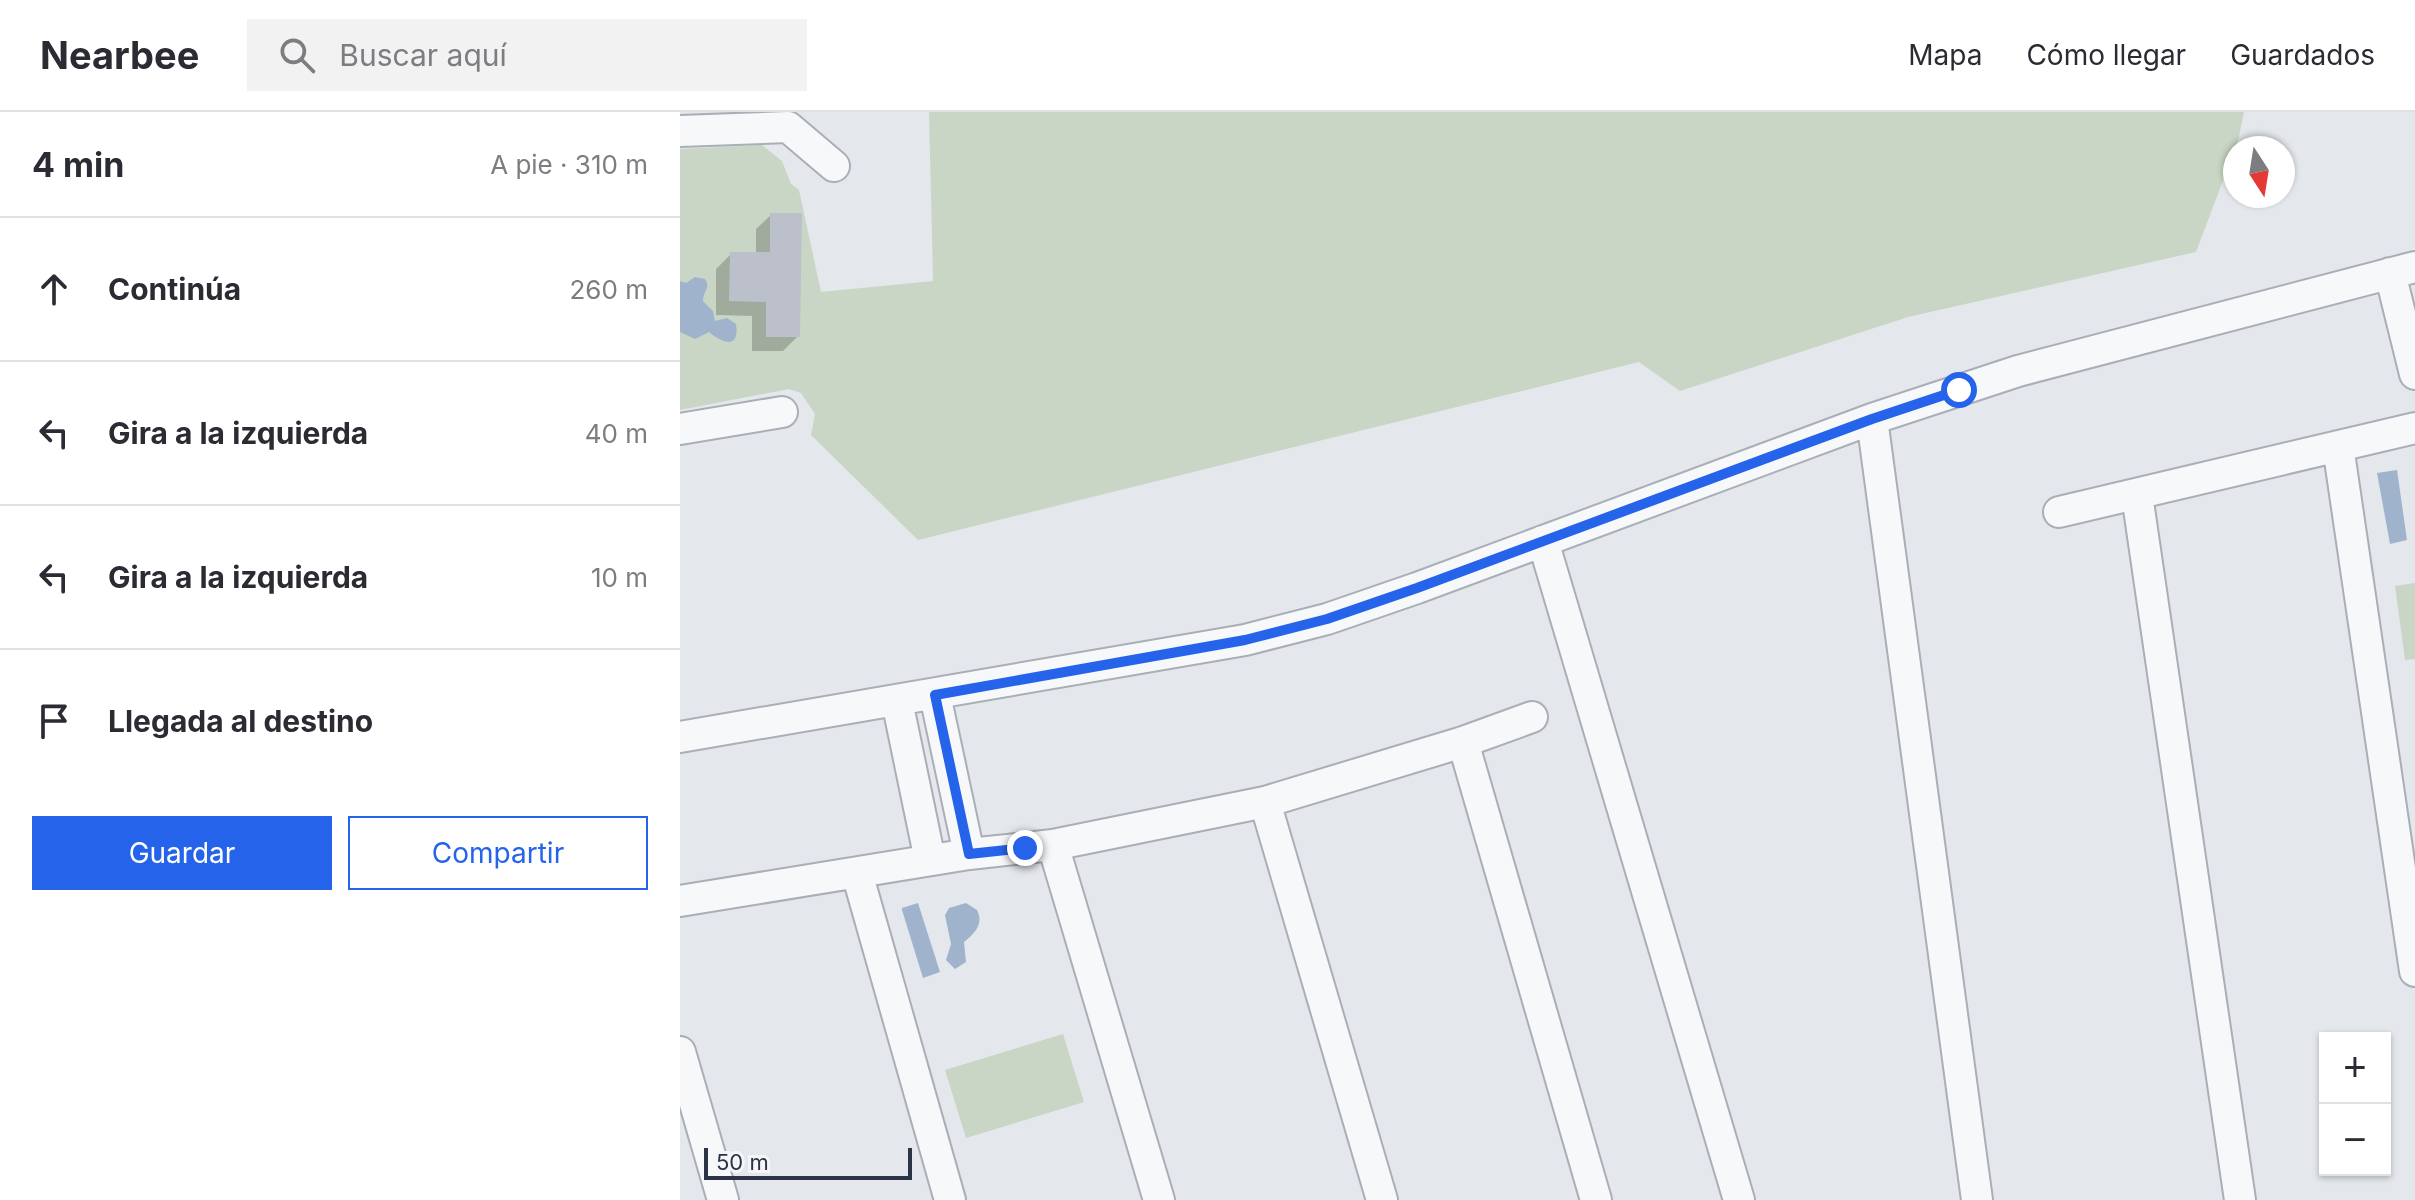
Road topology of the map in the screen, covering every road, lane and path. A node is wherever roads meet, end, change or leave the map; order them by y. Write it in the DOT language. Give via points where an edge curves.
graph roads {
  1 [pos="787,120"];
  2 [pos="680,131"];
  3 [pos="834,166"];
  4 [pos="2402,270"];
  5 [pos="2415,374"];
  6 [pos="782,412"];
  7 [pos="1872,419"];
  8 [pos="2415,428"];
  9 [pos="680,429"];
  10 [pos="2338,446"];
  11 [pos="2137,495"];
  12 [pos="2059,512"];
  13 [pos="1543,541"];
  14 [pos="935,695"];
  15 [pos="897,701"];
  16 [pos="1532,717"];
  17 [pos="680,737"];
  18 [pos="1463,742"];
  19 [pos="1265,802"];
  20 [pos="1053,845"];
  21 [pos="969,854"];
  22 [pos="930,860"];
  23 [pos="857,873"];
  24 [pos="680,901"];
  25 [pos="2415,971"];
  26 [pos="680,1052"];
  27 [pos="723,1200"];
  28 [pos="950,1200"];
  29 [pos="1159,1200"];
  30 [pos="1382,1200"];
  31 [pos="1596,1200"];
  32 [pos="1739,1200"];
  33 [pos="1977,1200"];
  34 [pos="2240,1200"];
  1 -- 2 [label="street"];
  1 -- 3 [label="street"];
  4 -- 5 [label="street"];
  4 -- 7 [label="street" via="2018,371"];
  6 -- 9 [label="street"];
  7 -- 13 [label="street"];
  7 -- 33 [label="street"];
  8 -- 10 [label="street"];
  10 -- 11 [label="street"];
  10 -- 25 [label="street"];
  11 -- 12 [label="street"];
  11 -- 34 [label="street"];
  13 -- 14 [label="street" via="1342,614 1245,640"];
  13 -- 32 [label="street"];
  14 -- 15 [label="street"];
  14 -- 21 [label="street"];
  15 -- 17 [label="street"];
  15 -- 22 [label="street"];
  16 -- 18 [label="street"];
  18 -- 19 [label="street"];
  18 -- 31 [label="street"];
  19 -- 20 [label="street"];
  19 -- 30 [label="street"];
  20 -- 21 [label="street"];
  20 -- 29 [label="street"];
  21 -- 22 [label="street"];
  22 -- 23 [label="street"];
  23 -- 24 [label="street"];
  23 -- 28 [label="street"];
  26 -- 27 [label="street"];
}
